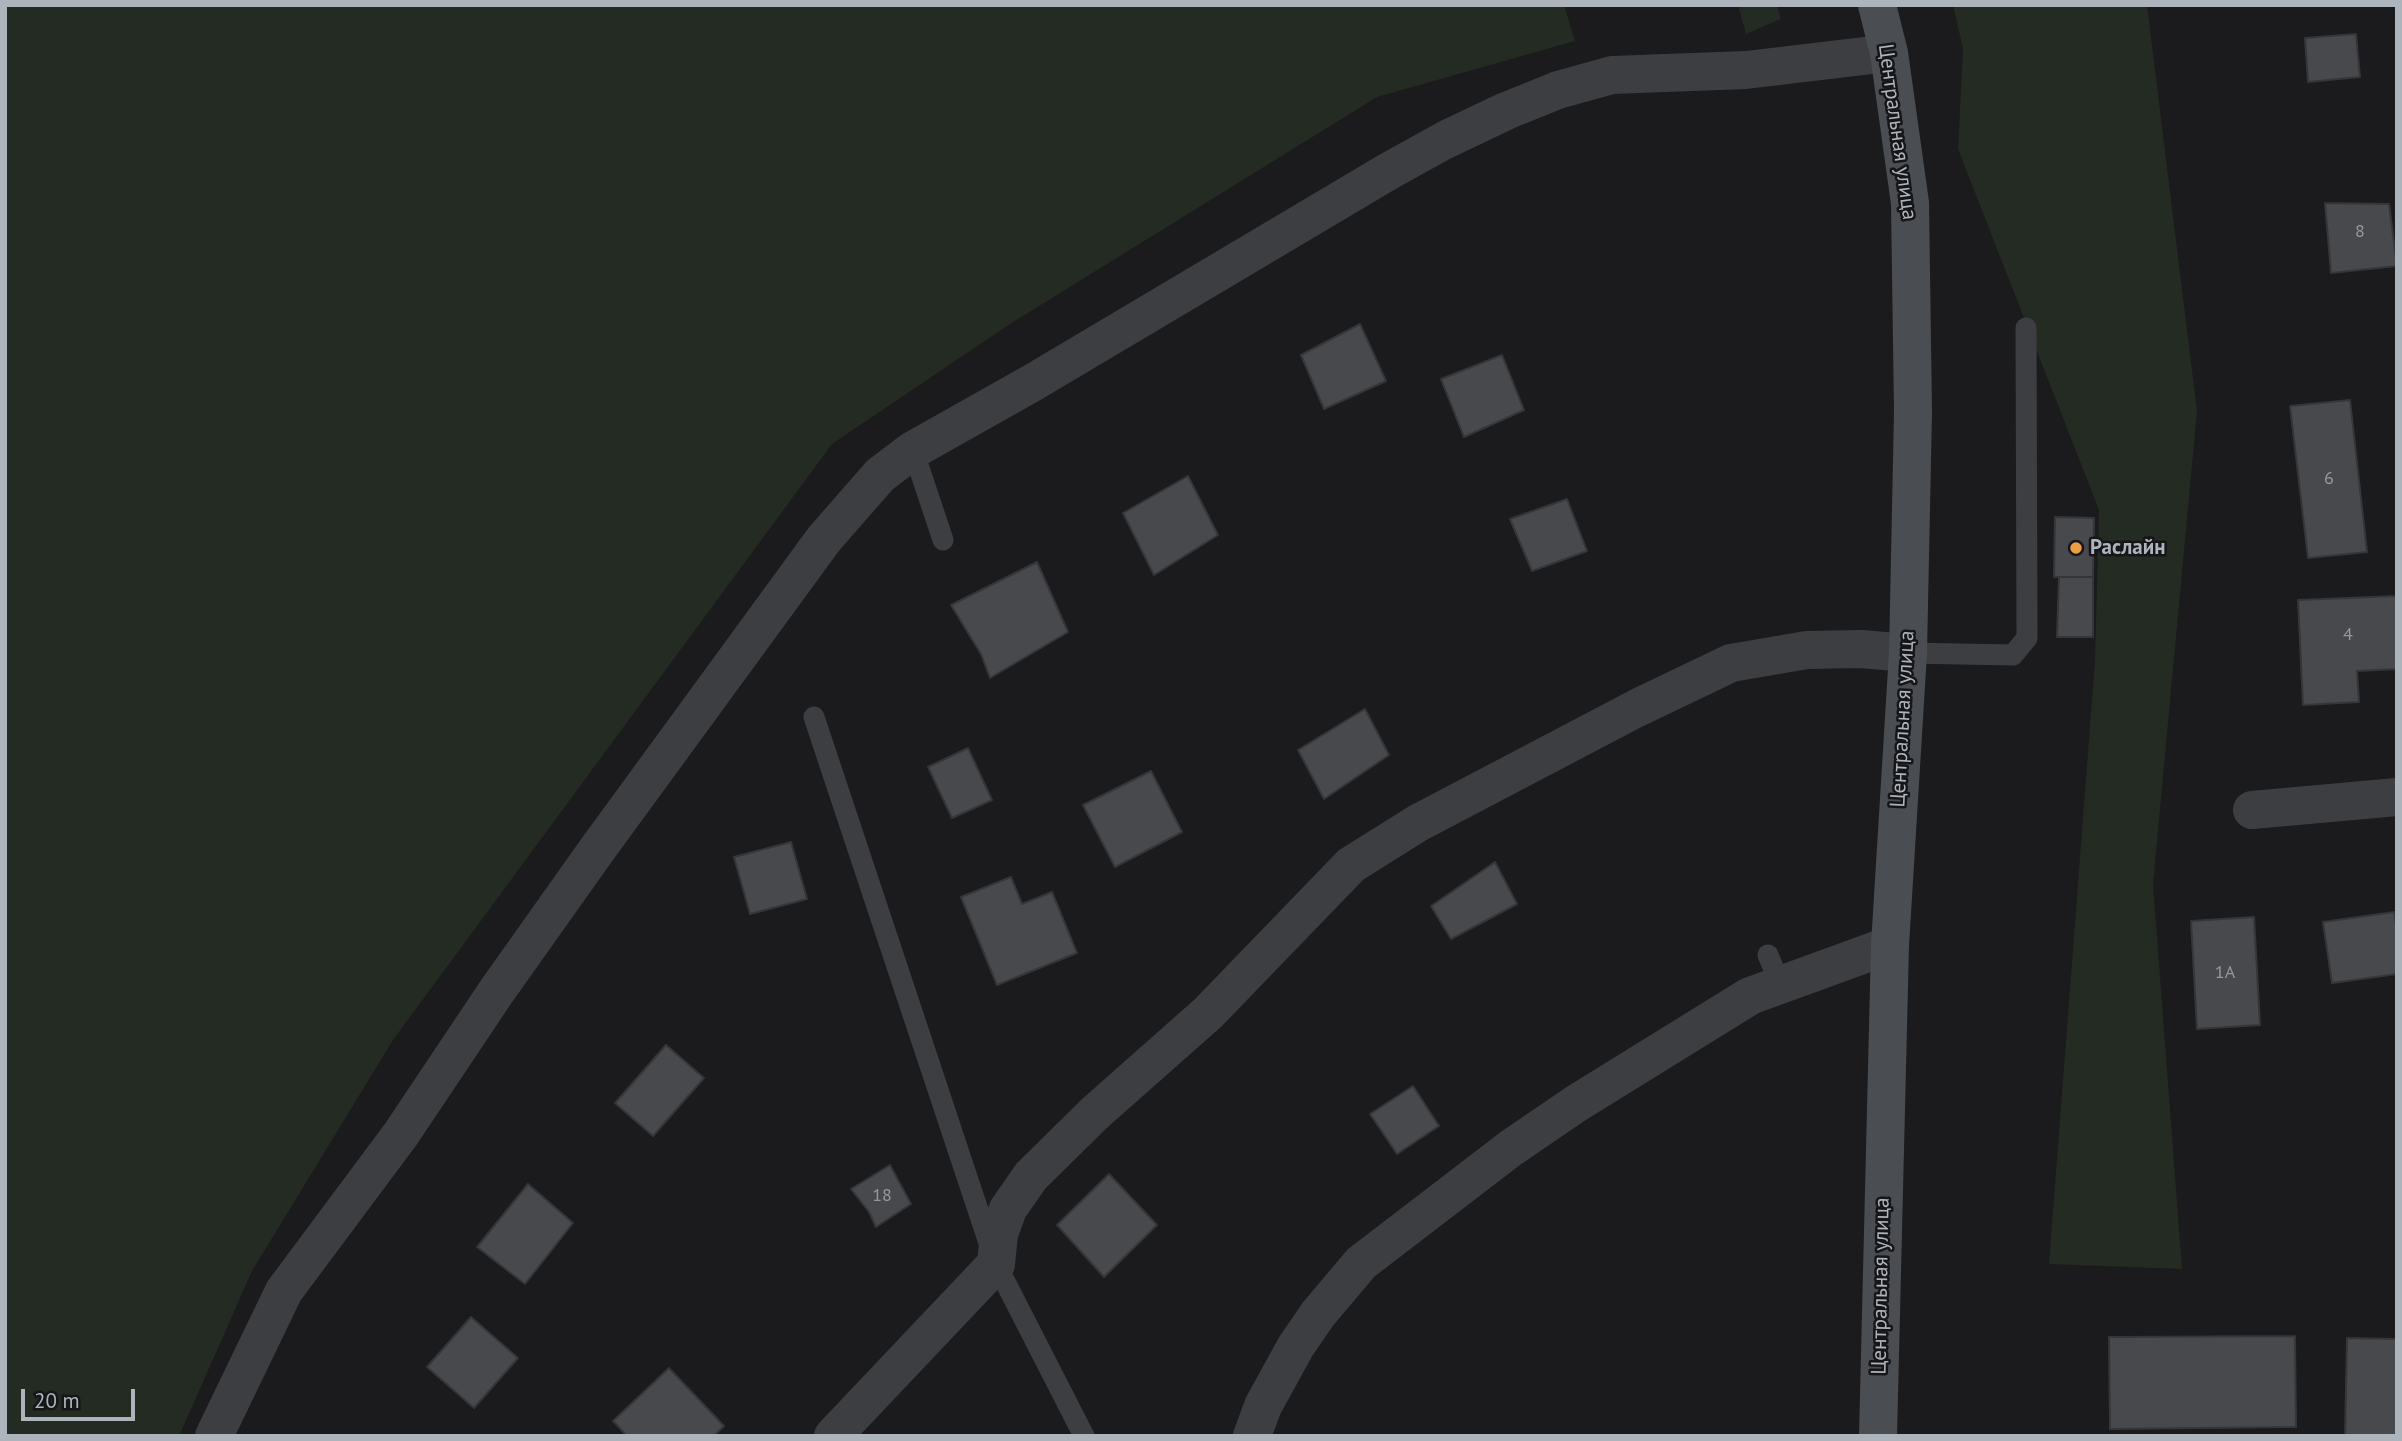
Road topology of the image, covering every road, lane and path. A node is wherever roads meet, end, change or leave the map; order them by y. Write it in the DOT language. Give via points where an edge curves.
graph roads {
  1 [pos="1877,5"];
  2 [pos="1889,52"];
  3 [pos="2026,328"];
  4 [pos="913,450"];
  5 [pos="943,540"];
  6 [pos="1908,653"];
  7 [pos="814,717"];
  8 [pos="2397,797"];
  9 [pos="2252,810"];
  10 [pos="1890,945"];
  11 [pos="996,1264"];
  12 [pos="214,1436"];
  13 [pos="833,1436"];
  14 [pos="1084,1436"];
  15 [pos="1252,1436"];
  16 [pos="1878,1436"];
  1 -- 2 [label="main road, Центральная улица"];
  2 -- 4 [label="street" via="1746,70 1612,75 1506,111 1389,171"];
  2 -- 6 [label="main road, Центральная улица" via="1910,203 1913,412"];
  3 -- 6 [label="lane" via="2027,638 2013,655"];
  4 -- 5 [label="lane"];
  4 -- 12 [label="street" via="880,475 824,539 588,862 401,1134 284,1291"];
  6 -- 10 [label="main road, Центральная улица"];
  6 -- 11 [label="street" via="1807,650 1731,663 1418,823 1351,865 1208,1013 1031,1176 1008,1209"];
  7 -- 11 [label="lane"];
  8 -- 9 [label="street"];
  10 -- 15 [label="street" via="1774,970 1750,996 1511,1148 1361,1263 1296,1346"];
  10 -- 16 [label="main road, Центральная улица"];
  11 -- 13 [label="street"];
  11 -- 14 [label="lane"];
}
